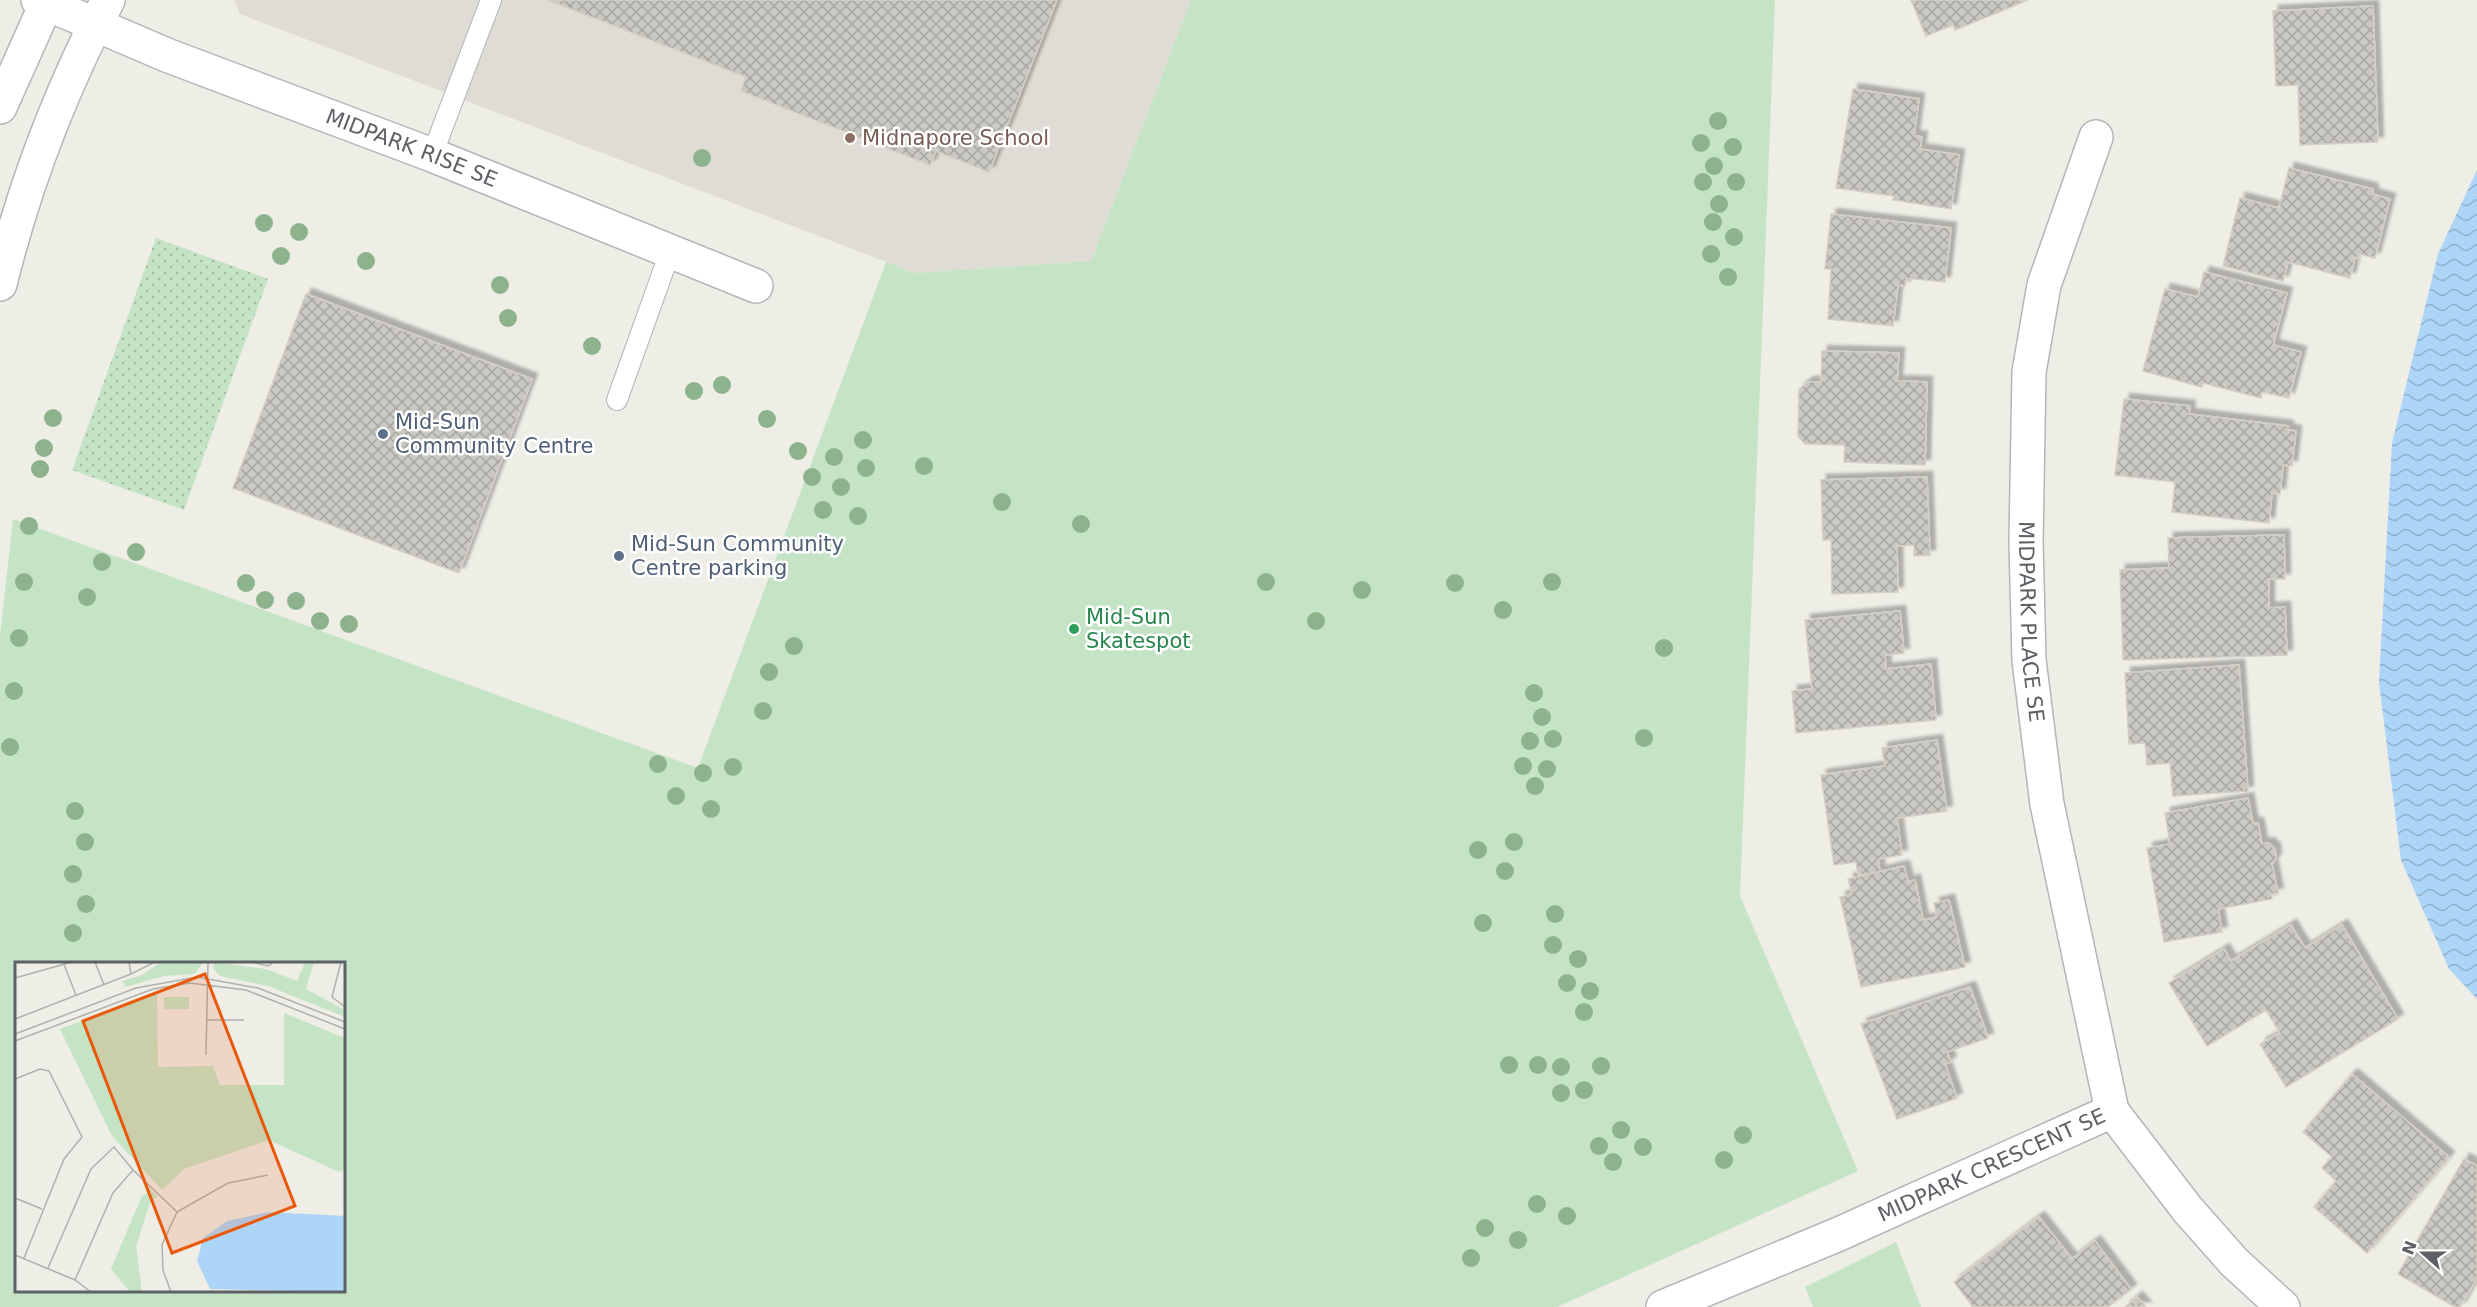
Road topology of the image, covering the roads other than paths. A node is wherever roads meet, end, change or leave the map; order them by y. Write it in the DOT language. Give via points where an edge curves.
graph roads {
  1 [pos="491,0"];
  2 [pos="67,7"];
  3 [pos="0,107"];
  4 [pos="2096,136"];
  5 [pos="432,156"];
  6 [pos="670,252"];
  7 [pos="0,284"];
  8 [pos="756,286"];
  9 [pos="617,400"];
  10 [pos="2112,1110"];
  11 [pos="1663,1307"];
  12 [pos="2283,1307"];
  1 -- 5 [label="lane"];
  2 -- 3 [label="street"];
  2 -- 5 [label="street, MIDPARK RISE SE" via="169,56"];
  2 -- 7 [label="street" via="53,118"];
  4 -- 10 [label="street, MIDPARK PLACE SE" via="2044,285 2029,372 2026,542 2029,660 2047,804"];
  5 -- 6 [label="street, MIDPARK RISE SE"];
  6 -- 8 [label="street, MIDPARK RISE SE"];
  6 -- 9 [label="lane"];
  10 -- 11 [label="street, MIDPARK CRESCENT SE" via="1839,1234"];
  10 -- 12 [label="street, MIDPARK CRESCENT SE" via="2234,1263"];
}
